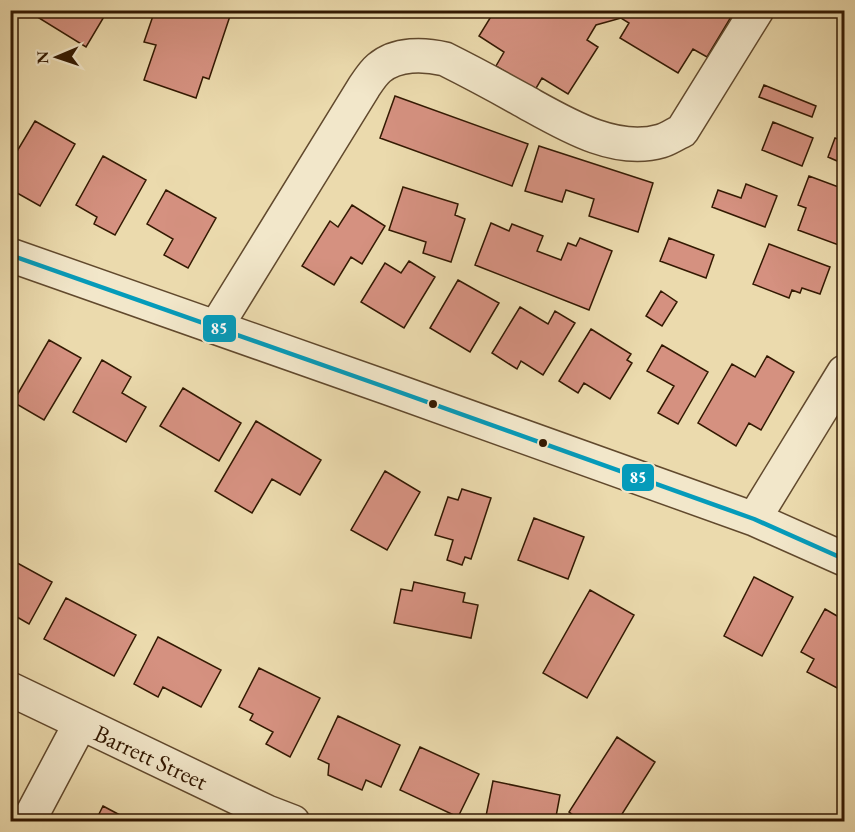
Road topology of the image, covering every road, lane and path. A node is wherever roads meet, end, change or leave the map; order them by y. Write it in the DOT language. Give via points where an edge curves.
graph roads {
  1 [pos="757,10"];
  2 [pos="10,255"];
  3 [pos="216,327"];
  4 [pos="844,372"];
  5 [pos="754,519"];
  6 [pos="844,559"];
  7 [pos="10,689"];
  8 [pos="80,724"];
  9 [pos="28,822"];
  10 [pos="293,822"];
  1 -- 3 [label="street" via="682,131 662,141 616,142 590,135 445,58 411,57 378,68"];
  2 -- 3 [label="street"];
  3 -- 5 [label="street"];
  4 -- 5 [label="street"];
  5 -- 6 [label="street"];
  7 -- 8 [label="street, Barrett Street"];
  8 -- 9 [label="street"];
  8 -- 10 [label="street, Barrett Street"];
}
